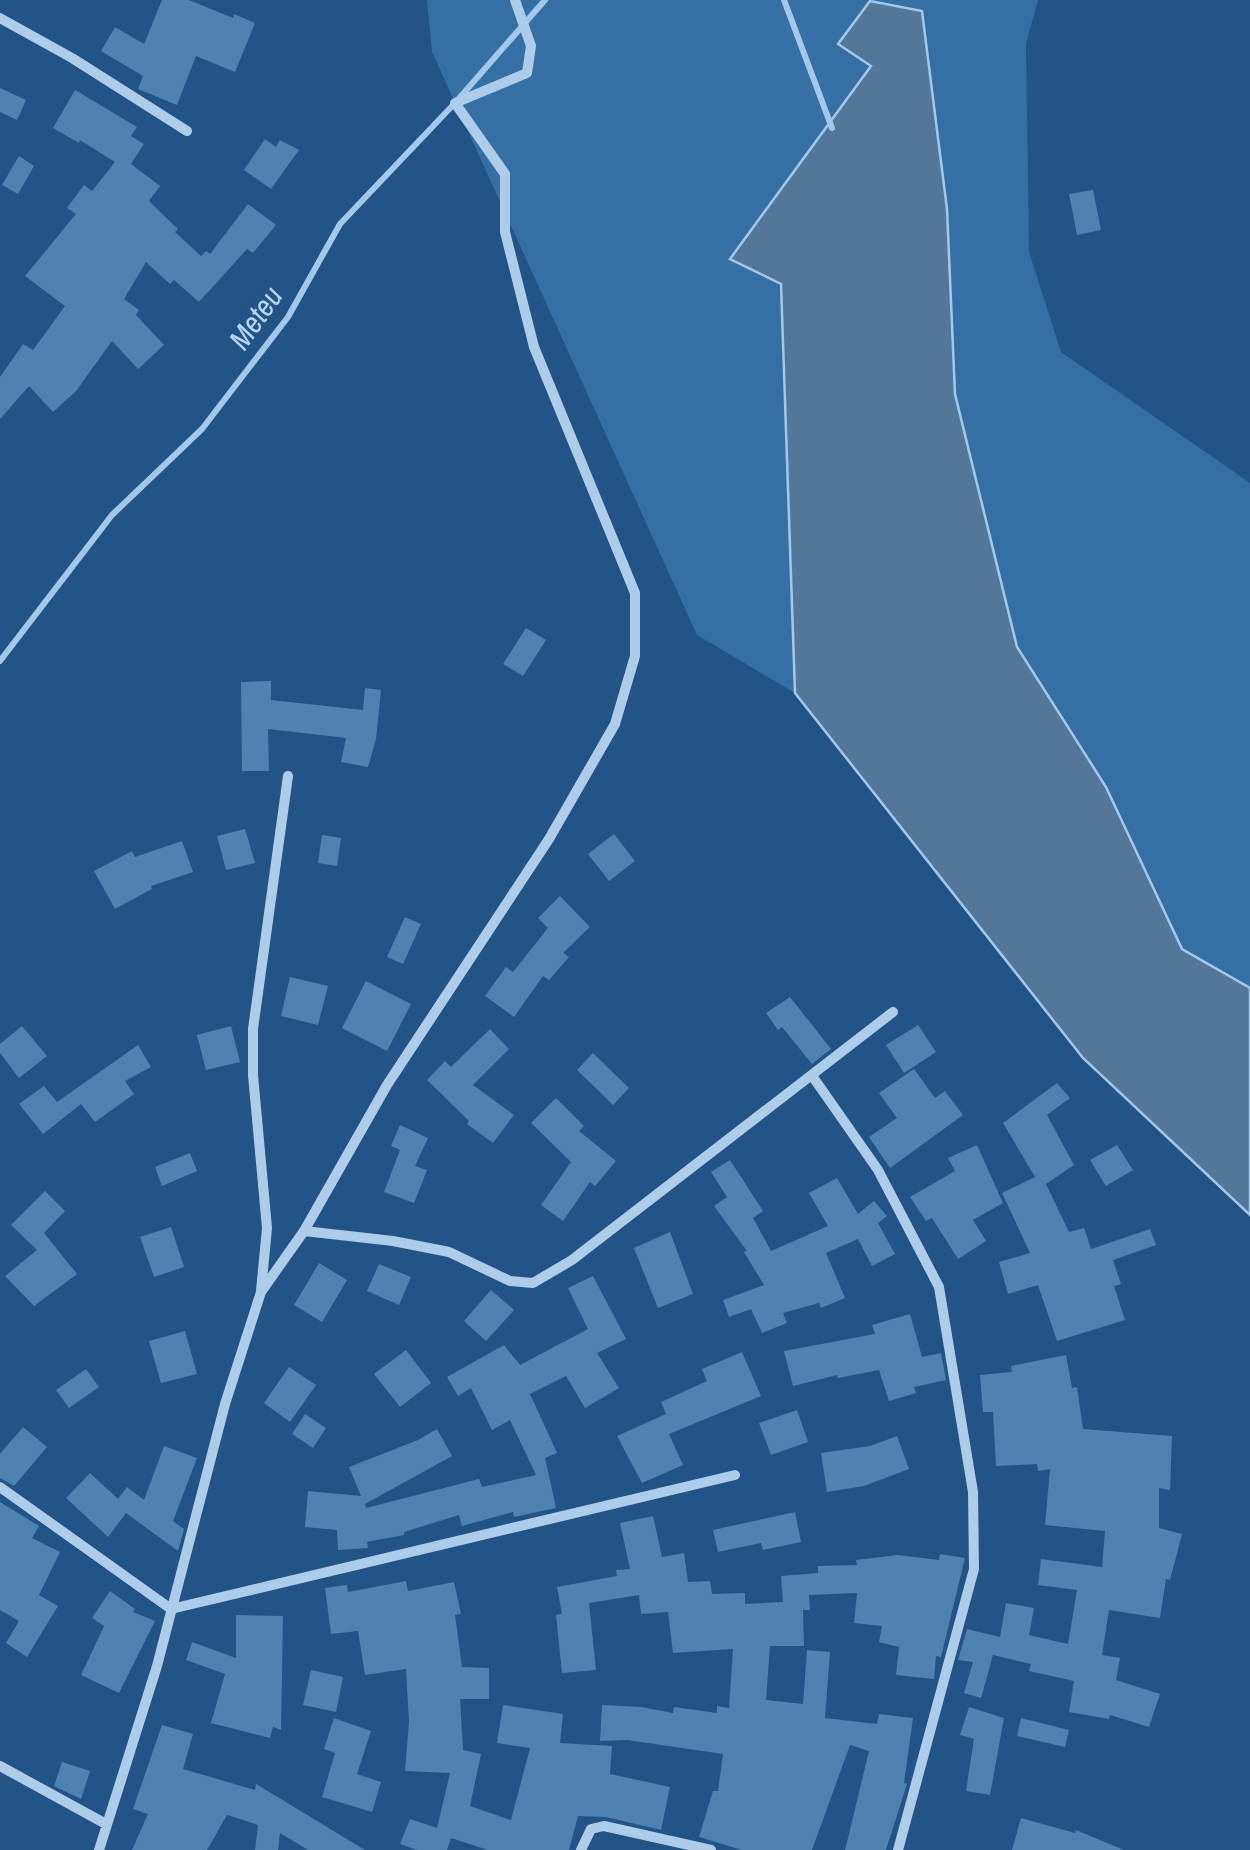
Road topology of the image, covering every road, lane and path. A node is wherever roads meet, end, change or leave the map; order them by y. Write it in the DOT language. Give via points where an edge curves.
graph roads {
  1 [pos="515,0"];
  2 [pos="0,18"];
  3 [pos="187,131"];
  4 [pos="288,776"];
  5 [pos="893,1012"];
  6 [pos="812,1077"];
  7 [pos="304,1230"];
  8 [pos="261,1292"];
  9 [pos="735,1476"];
  10 [pos="0,1487"];
  11 [pos="171,1609"];
  12 [pos="0,1766"];
  13 [pos="106,1824"];
  14 [pos="98,1850"];
  15 [pos="581,1850"];
  16 [pos="711,1850"];
  17 [pos="898,1850"];
  1 -- 7 [label="street" via="531,46 528,73 455,104 505,174 505,232 534,347 635,593 635,656 615,724 549,839 386,1085"];
  2 -- 3 [label="street"];
  4 -- 8 [label="street" via="253,1029 267,1228"];
  5 -- 6 [label="street"];
  6 -- 7 [label="street" via="572,1260 533,1282 510,1281 449,1252"];
  6 -- 17 [label="street" via="878,1170 939,1287 972,1492 974,1569"];
  7 -- 8 [label="street"];
  8 -- 11 [label="street"];
  9 -- 11 [label="street"];
  10 -- 11 [label="street"];
  11 -- 13 [label="street"];
  12 -- 13 [label="street"];
  13 -- 14 [label="street"];
  15 -- 16 [label="street" via="591,1829 604,1826"];
}
